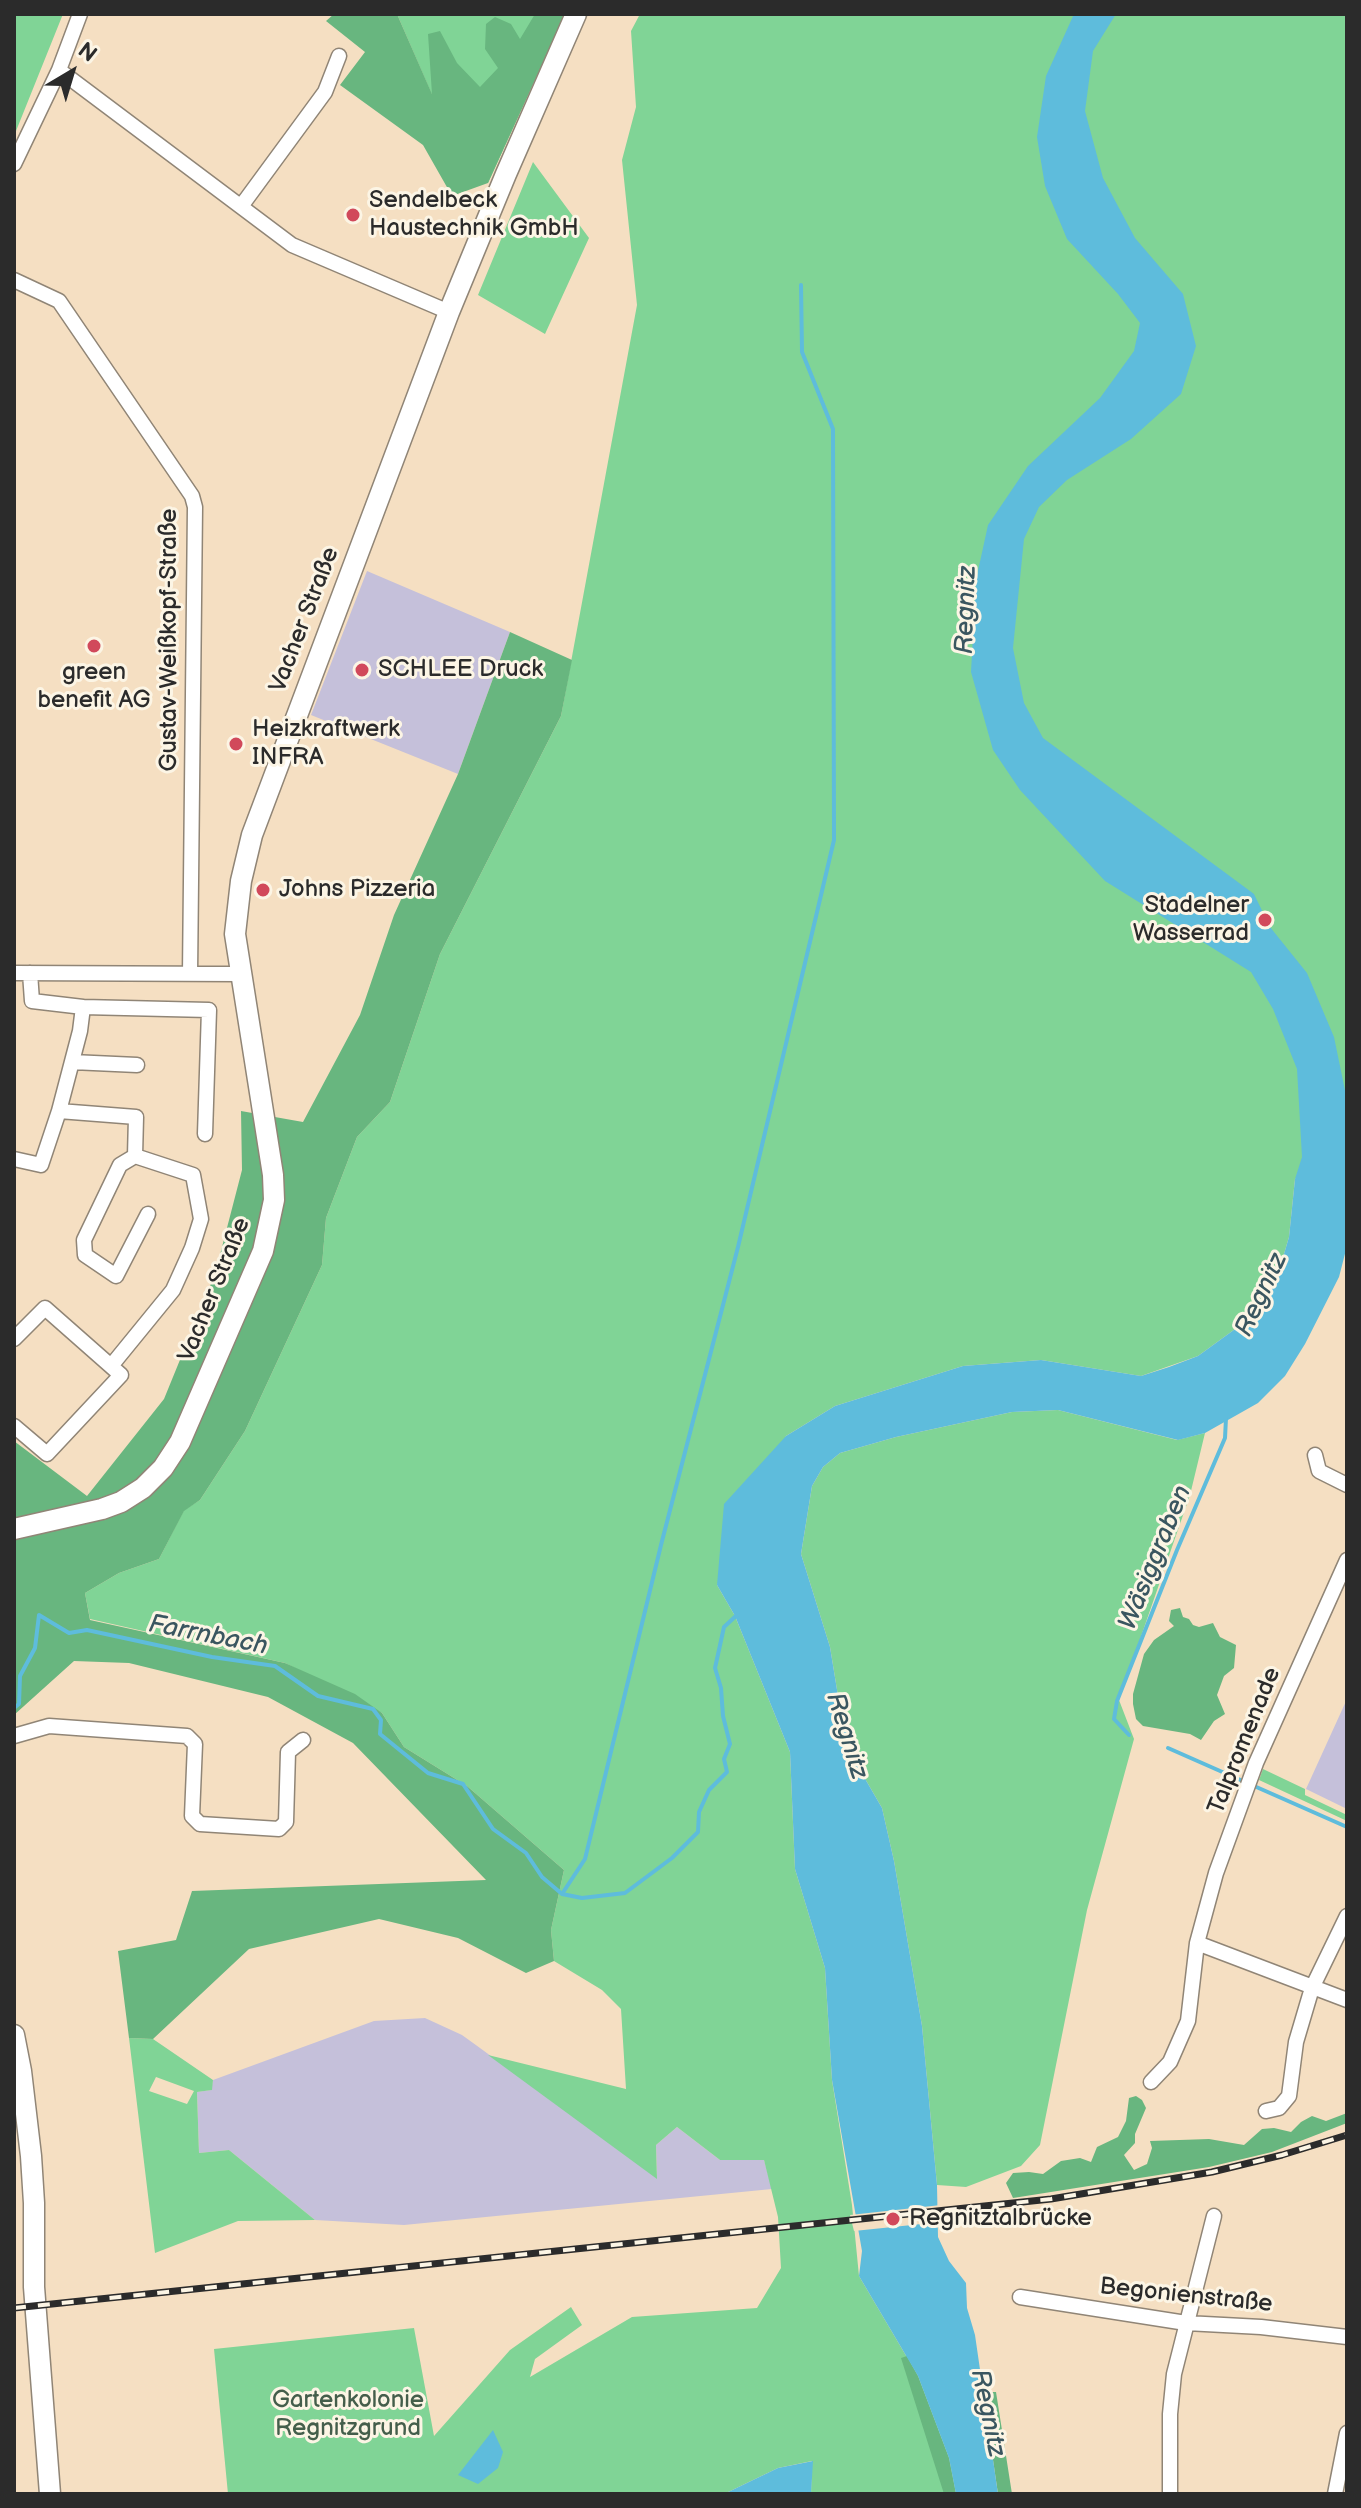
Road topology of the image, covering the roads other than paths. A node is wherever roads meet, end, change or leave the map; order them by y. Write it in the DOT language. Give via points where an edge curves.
graph roads {
  1 [pos="80,14"];
  2 [pos="576,14"];
  3 [pos="339,56"];
  4 [pos="59,70"];
  5 [pos="17,147"];
  6 [pos="14,164"];
  7 [pos="242,205"];
  8 [pos="14,280"];
  9 [pos="449,312"];
  10 [pos="14,973"];
  11 [pos="30,973"];
  12 [pos="190,974"];
  13 [pos="240,974"];
  14 [pos="83,1007"];
  15 [pos="72,1062"];
  16 [pos="137,1065"];
  17 [pos="59,1111"];
  18 [pos="205,1134"];
  19 [pos="135,1156"];
  20 [pos="14,1159"];
  21 [pos="148,1214"];
  22 [pos="14,1339"];
  23 [pos="111,1366"];
  24 [pos="14,1426"];
  25 [pos="1315,1455"];
  26 [pos="1347,1485"];
  27 [pos="14,1529"];
  28 [pos="1347,1560"];
  29 [pos="14,1736"];
  30 [pos="303,1740"];
  31 [pos="1347,1916"];
  32 [pos="1197,1943"];
  33 [pos="1312,1988"];
  34 [pos="1347,2000"];
  35 [pos="14,2035"];
  36 [pos="1151,2082"];
  37 [pos="1266,2111"];
  38 [pos="1214,2216"];
  39 [pos="1020,2297"];
  40 [pos="1186,2323"];
  41 [pos="1347,2337"];
  42 [pos="1347,2433"];
  43 [pos="50,2494"];
  44 [pos="1170,2494"];
  45 [pos="1335,2494"];
  1 -- 4 [label="street"];
  2 -- 9 [label="street, Vacher Straße"];
  3 -- 7 [label="street" via="325,92"];
  4 -- 5 [label="street"];
  4 -- 7 [label="street"];
  5 -- 6 [label="street"];
  7 -- 9 [label="street" via="292,245"];
  8 -- 12 [label="street, Gustav-Weißkopf-Straße" via="59,301 195,507"];
  9 -- 13 [label="street, Vacher Straße" via="252,835 235,934"];
  10 -- 11 [label="street"];
  11 -- 12 [label="street"];
  11 -- 14 [label="street" via="32,1001"];
  12 -- 13 [label="street"];
  13 -- 27 [label="street, Vacher Straße" via="273,1175 274,1200 263,1251 180,1442 163,1468 121,1502"];
  14 -- 15 [label="street"];
  14 -- 18 [label="street" via="209,1010"];
  15 -- 16 [label="street"];
  15 -- 17 [label="street"];
  17 -- 19 [label="street" via="136,1117"];
  17 -- 20 [label="street" via="41,1165"];
  19 -- 21 [label="street" via="120,1165 84,1240 85,1255 116,1276"];
  19 -- 23 [label="street" via="193,1175 201,1219 173,1290"];
  22 -- 23 [label="street" via="45,1308"];
  23 -- 24 [label="street" via="121,1375 47,1454"];
  25 -- 26 [label="street" via="1319,1471"];
  28 -- 32 [label="street, Talpromenade" via="1256,1763"];
  29 -- 30 [label="street" via="49,1726 187,1736 195,1744 192,1816 200,1824 279,1829 286,1822 288,1752"];
  31 -- 33 [label="street"];
  32 -- 33 [label="street"];
  32 -- 36 [label="street, Talpromenade" via="1188,2021 1170,2062"];
  33 -- 34 [label="street"];
  33 -- 37 [label="street" via="1296,2042 1289,2096 1279,2108"];
  35 -- 43 [label="street" via="31,2156 34,2287"];
  38 -- 40 [label="street"];
  39 -- 40 [label="street, Begonienstraße"];
  40 -- 41 [label="street, Begonienstraße"];
  40 -- 44 [label="street" via="1174,2374"];
  42 -- 45 [label="street"];
}
